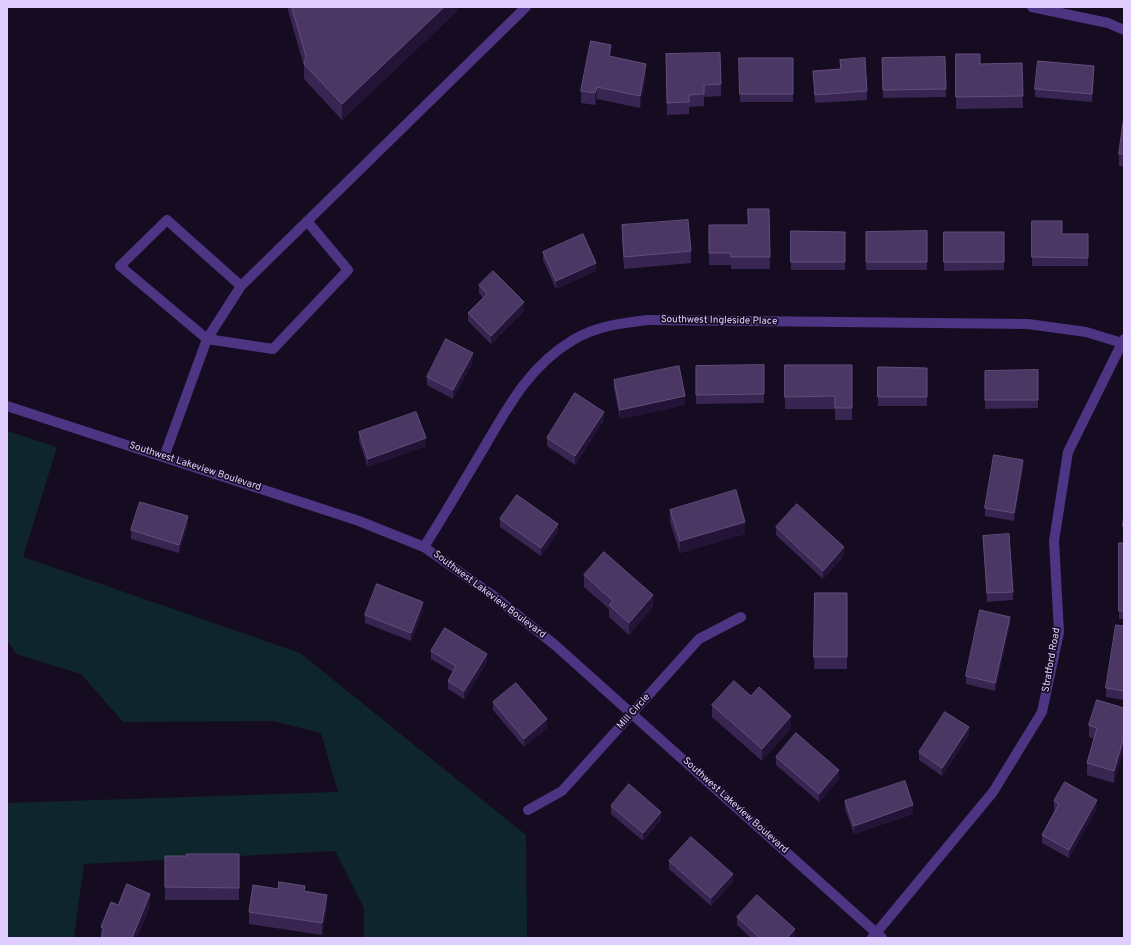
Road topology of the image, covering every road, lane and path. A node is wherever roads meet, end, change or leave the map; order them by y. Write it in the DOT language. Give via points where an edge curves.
graph roads {
  1 [pos="526,7"];
  2 [pos="1032,7"];
  3 [pos="1124,30"];
  4 [pos="307,221"];
  5 [pos="241,286"];
  6 [pos="207,339"];
  7 [pos="1123,341"];
  8 [pos="7,406"];
  9 [pos="164,457"];
  10 [pos="424,547"];
  11 [pos="741,616"];
  12 [pos="633,714"];
  13 [pos="528,810"];
  14 [pos="877,937"];
  1 -- 4 [label="street"];
  2 -- 3 [label="street"];
  4 -- 5 [label="street"];
  4 -- 6 [label="street" via="348,270 273,349"];
  5 -- 6 [label="street"];
  5 -- 6 [label="street" via="167,220 120,266"];
  6 -- 9 [label="street"];
  7 -- 10 [label="street, Southwest Ingleside Place" via="1086,332 1028,324 649,320 621,323 599,329 574,340 547,359 522,384"];
  7 -- 14 [label="street, Stratford Road" via="1068,452 1054,541 1059,632 1042,712 993,792"];
  8 -- 9 [label="street, Southwest Lakeview Boulevard"];
  9 -- 10 [label="street, Southwest Lakeview Boulevard" via="359,520"];
  10 -- 12 [label="street, Southwest Lakeview Boulevard" via="491,594 555,645"];
  11 -- 12 [label="street, Mill Circle" via="699,639"];
  12 -- 13 [label="street, Mill Circle" via="562,791"];
  12 -- 14 [label="street, Southwest Lakeview Boulevard"];
}
